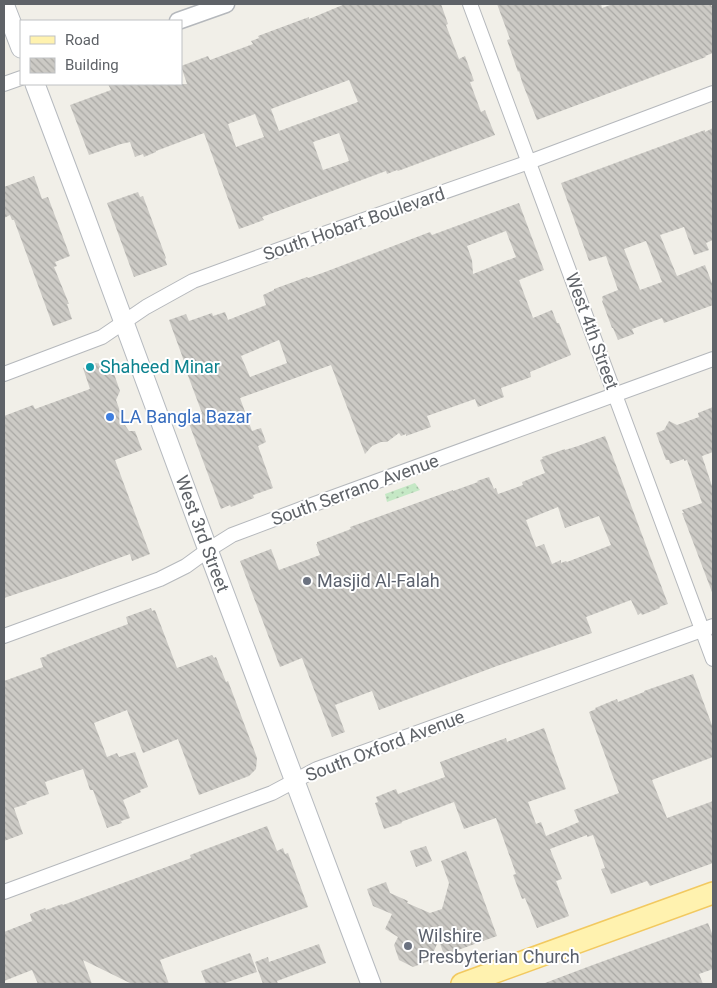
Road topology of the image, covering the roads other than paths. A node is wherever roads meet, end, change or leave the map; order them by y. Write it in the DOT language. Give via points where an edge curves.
graph roads {
  1 [pos="4,4"];
  2 [pos="226,4"];
  3 [pos="470,4"];
  4 [pos="181,20"];
  5 [pos="20,45"];
  6 [pos="20,78"];
  7 [pos="4,84"];
  8 [pos="35,85"];
  9 [pos="713,93"];
  10 [pos="528,162"];
  11 [pos="124,322"];
  12 [pos="713,359"];
  13 [pos="4,374"];
  14 [pos="616,395"];
  15 [pos="208,550"];
  16 [pos="708,628"];
  17 [pos="4,636"];
  18 [pos="713,659"];
  19 [pos="295,780"];
  20 [pos="4,892"];
  21 [pos="713,893"];
  22 [pos="371,984"];
  23 [pos="462,984"];
  1 -- 5 [label="main road"];
  2 -- 4 [label="street"];
  3 -- 10 [label="street, West 4th Street"];
  6 -- 7 [label="street"];
  8 -- 11 [label="main road, West 3rd Street"];
  9 -- 10 [label="street, South Hobart Boulevard"];
  10 -- 11 [label="street, South Hobart Boulevard" via="193,281"];
  10 -- 14 [label="street, West 4th Street"];
  11 -- 13 [label="street, South Hobart Boulevard" via="99,338"];
  11 -- 15 [label="main road, West 3rd Street"];
  12 -- 14 [label="street, South Serrano Avenue"];
  14 -- 15 [label="street, South Serrano Avenue" via="300,509 232,535"];
  14 -- 16 [label="street, West 4th Street"];
  15 -- 17 [label="street, South Serrano Avenue" via="160,579"];
  15 -- 19 [label="main road, West 3rd Street"];
  16 -- 18 [label="street, West 4th Street"];
  16 -- 19 [label="street, South Oxford Avenue" via="317,769"];
  19 -- 20 [label="street, South Oxford Avenue" via="272,793"];
  19 -- 22 [label="main road, West 3rd Street"];
  21 -- 23 [label="main road"];
}
